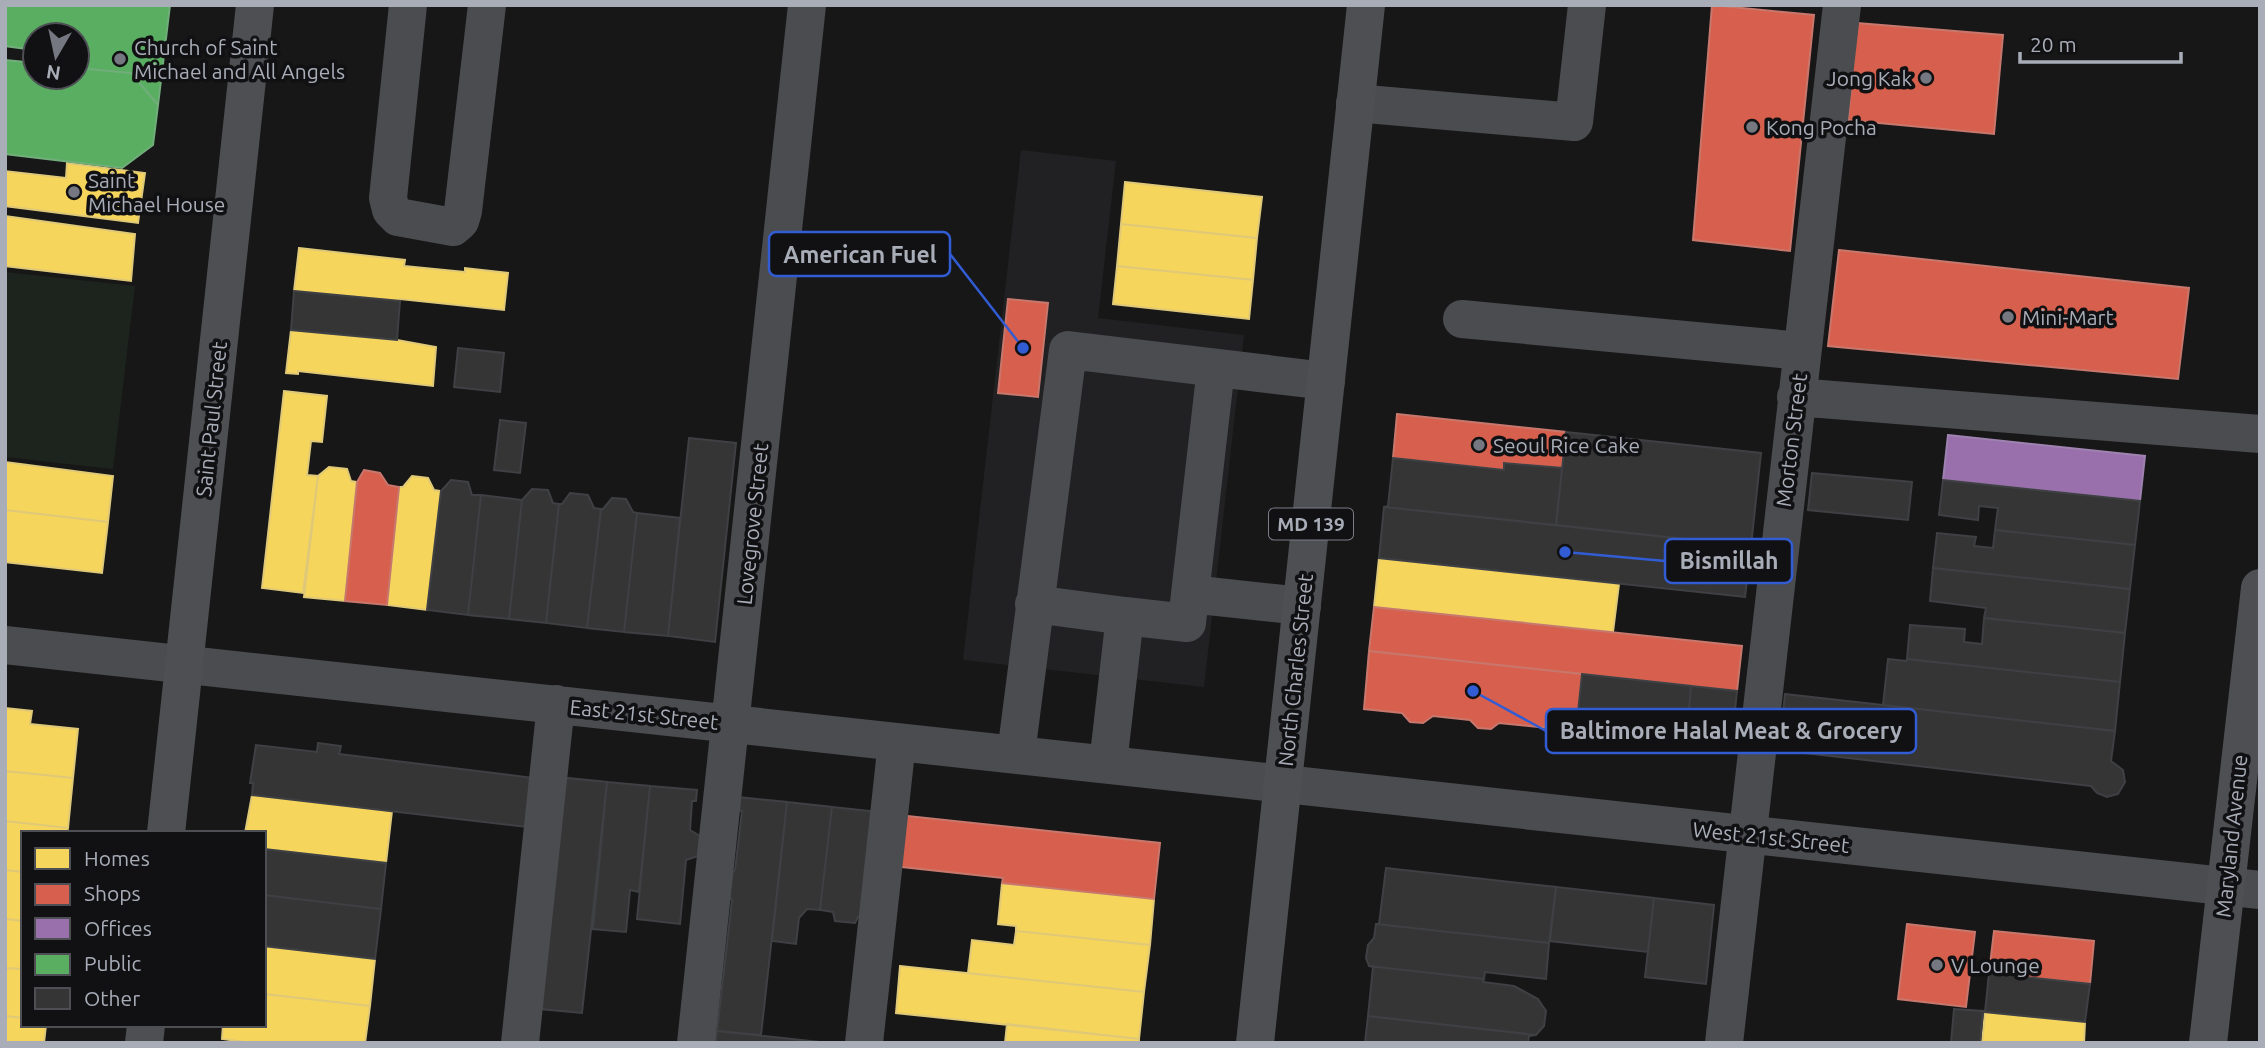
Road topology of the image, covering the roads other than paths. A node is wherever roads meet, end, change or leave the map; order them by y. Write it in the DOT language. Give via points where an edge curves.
graph roads {
  1 [pos="255,5"];
  2 [pos="408,5"];
  3 [pos="487,5"];
  4 [pos="807,5"];
  5 [pos="1366,5"];
  6 [pos="1587,5"];
  7 [pos="1842,5"];
  8 [pos="1355,103"];
  9 [pos="1462,319"];
  10 [pos="1802,351"];
  11 [pos="1216,368"];
  12 [pos="1326,380"];
  13 [pos="1796,397"];
  14 [pos="2260,435"];
  15 [pos="2260,588"];
  16 [pos="1190,594"];
  17 [pos="1034,604"];
  18 [pos="1302,606"];
  19 [pos="1125,616"];
  20 [pos="5,645"];
  21 [pos="184,664"];
  22 [pos="556,704"];
  23 [pos="731,724"];
  24 [pos="897,742"];
  25 [pos="1016,754"];
  26 [pos="1108,765"];
  27 [pos="1283,783"];
  28 [pos="166,831"];
  29 [pos="1746,834"];
  30 [pos="2242,888"];
  31 [pos="520,1043"];
  32 [pos="696,1043"];
  33 [pos="864,1043"];
  34 [pos="1255,1043"];
  35 [pos="1724,1043"];
  36 [pos="2208,1043"];
  1 -- 21 [label="main road, Saint Paul Street"];
  2 -- 3 [label="street" via="388,198 398,217 453,227 463,211"];
  4 -- 23 [label="street, Lovegrove Street"];
  5 -- 8 [label="main road, North Charles Street / MD 139"];
  6 -- 8 [label="street" via="1574,122"];
  7 -- 10 [label="street, Morton Street"];
  8 -- 12 [label="main road, North Charles Street / MD 139"];
  9 -- 10 [label="street"];
  10 -- 13 [label="street, Morton Street"];
  11 -- 12 [label="street"];
  11 -- 16 [label="street"];
  11 -- 17 [label="street" via="1068,351"];
  12 -- 18 [label="main road, North Charles Street / MD 139"];
  13 -- 14 [label="street"];
  13 -- 29 [label="street, Morton Street"];
  15 -- 30 [label="main road, Maryland Avenue"];
  16 -- 18 [label="street"];
  16 -- 19 [label="street" via="1187,623"];
  17 -- 19 [label="street"];
  17 -- 25 [label="street"];
  18 -- 27 [label="main road, North Charles Street / MD 139"];
  19 -- 26 [label="street"];
  20 -- 21 [label="street, East 21st Street"];
  21 -- 22 [label="street, East 21st Street"];
  21 -- 28 [label="main road, Saint Paul Street"];
  22 -- 23 [label="street, East 21st Street"];
  22 -- 31 [label="street"];
  23 -- 24 [label="street, East 21st Street"];
  23 -- 32 [label="street, Lovegrove Street"];
  24 -- 25 [label="street, East 21st Street"];
  24 -- 33 [label="street"];
  25 -- 26 [label="street, East 21st Street"];
  26 -- 27 [label="street, East 21st Street"];
  27 -- 29 [label="street, West 21st Street"];
  27 -- 34 [label="main road, North Charles Street / MD 139"];
  29 -- 30 [label="street, West 21st Street"];
  29 -- 35 [label="street, Morton Street"];
  30 -- 36 [label="main road, Maryland Avenue"];
}
